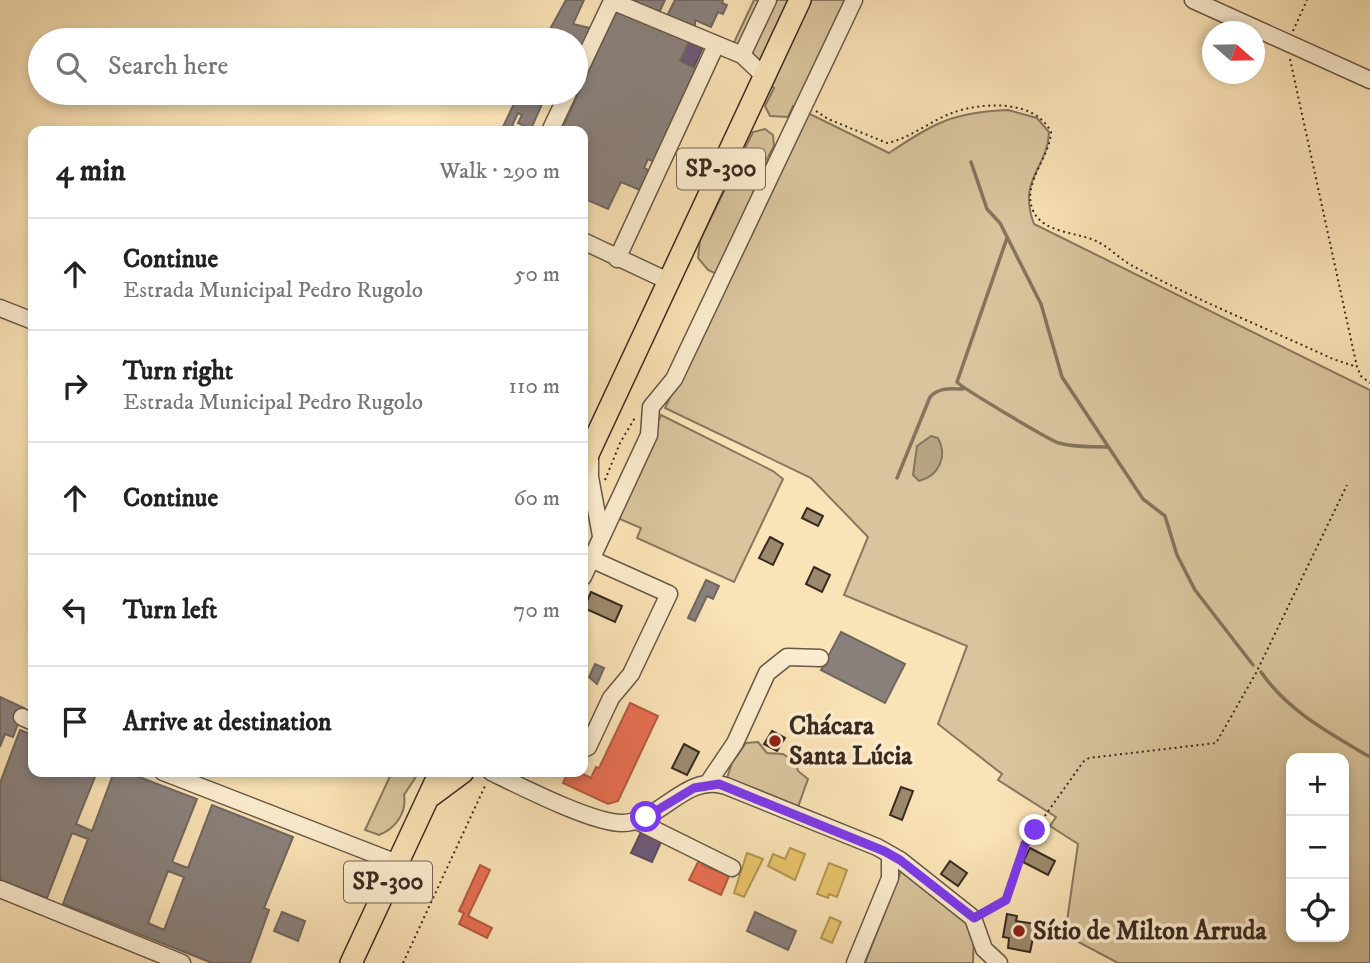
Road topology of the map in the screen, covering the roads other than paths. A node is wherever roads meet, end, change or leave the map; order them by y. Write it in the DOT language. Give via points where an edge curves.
graph roads {
  1 [pos="768,0"];
  2 [pos="800,0"];
  3 [pos="854,0"];
  4 [pos="1193,0"];
  5 [pos="716,45"];
  6 [pos="588,52"];
  7 [pos="742,55"];
  8 [pos="764,76"];
  9 [pos="1370,80"];
  10 [pos="562,105"];
  11 [pos="552,126"];
  12 [pos="588,244"];
  13 [pos="617,260"];
  14 [pos="668,281"];
  15 [pos="0,308"];
  16 [pos="28,319"];
  17 [pos="588,454"];
  18 [pos="588,463"];
  19 [pos="601,536"];
  20 [pos="591,559"];
  21 [pos="588,566"];
  22 [pos="820,658"];
  23 [pos="588,747"];
  24 [pos="176,777"];
  25 [pos="426,777"];
  26 [pos="438,777"];
  27 [pos="457,777"];
  28 [pos="503,777"];
  29 [pos="708,783"];
  30 [pos="426,802"];
  31 [pos="637,821"];
  32 [pos="890,857"];
  33 [pos="397,863"];
  34 [pos="732,867"];
  35 [pos="0,889"];
  36 [pos="182,963"];
  37 [pos="351,963"];
  38 [pos="855,963"];
  39 [pos="999,963"];
  1 -- 7 [label="street"];
  2 -- 8 [label="main road, SP-300"];
  3 -- 19 [label="street" via="674,379 651,407 649,435"];
  4 -- 9 [label="street"];
  5 -- 6 [label="street" via="612,1"];
  5 -- 7 [label="street"];
  5 -- 13 [label="street"];
  7 -- 8 [label="street"];
  8 -- 14 [label="main road, SP-300"];
  10 -- 11 [label="street"];
  12 -- 13 [label="street"];
  13 -- 14 [label="street"];
  14 -- 17 [label="main road, SP-300"];
  15 -- 16 [label="street"];
  18 -- 19 [label="street"];
  19 -- 20 [label="street"];
  20 -- 21 [label="street"];
  20 -- 23 [label="street" via="669,594 631,674 611,698"];
  22 -- 29 [label="street" via="787,657 767,673 743,728"];
  24 -- 33 [label="street"];
  25 -- 30 [label="main road"];
  26 -- 30 [label="main road, SP-300"];
  27 -- 30 [label="main road"];
  28 -- 31 [label="street" via="606,820"];
  29 -- 31 [label="street"];
  29 -- 32 [label="street" via="877,847"];
  30 -- 33 [label="main road, SP-300"];
  31 -- 34 [label="street"];
  32 -- 38 [label="street" via="890,878"];
  32 -- 39 [label="street" via="974,918 984,949"];
  33 -- 37 [label="main road, SP-300"];
  35 -- 36 [label="street"];
}
